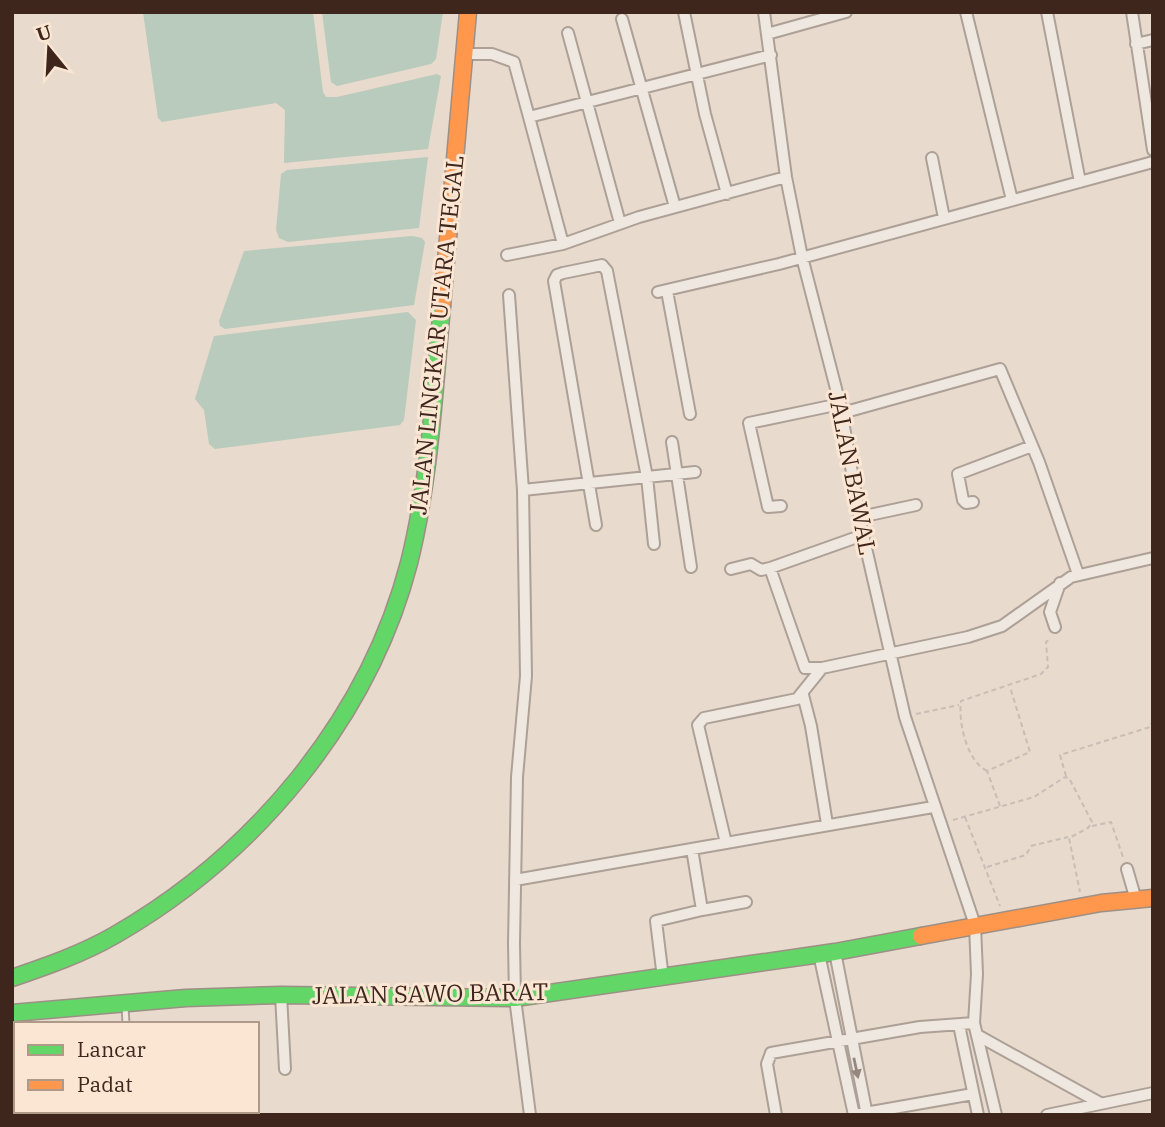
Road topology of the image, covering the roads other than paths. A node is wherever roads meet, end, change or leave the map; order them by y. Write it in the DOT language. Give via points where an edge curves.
graph roads {
  1 [pos="468,12"];
  2 [pos="684,12"];
  3 [pos="764,12"];
  4 [pos="846,12"];
  5 [pos="966,12"];
  6 [pos="1048,12"];
  7 [pos="1132,12"];
  8 [pos="622,19"];
  9 [pos="568,33"];
  10 [pos="767,34"];
  11 [pos="1153,40"];
  12 [pos="1136,44"];
  13 [pos="464,54"];
  14 [pos="766,56"];
  15 [pos="699,74"];
  16 [pos="640,90"];
  17 [pos="588,101"];
  18 [pos="529,117"];
  19 [pos="1150,117"];
  20 [pos="1153,150"];
  21 [pos="932,158"];
  22 [pos="1153,162"];
  23 [pos="786,177"];
  24 [pos="1080,182"];
  25 [pos="727,194"];
  26 [pos="1012,201"];
  27 [pos="674,207"];
  28 [pos="944,218"];
  29 [pos="620,223"];
  30 [pos="563,244"];
  31 [pos="507,255"];
  32 [pos="797,258"];
  33 [pos="509,295"];
  34 [pos="841,408"];
  35 [pos="690,414"];
  36 [pos="673,442"];
  37 [pos="1032,446"];
  38 [pos="679,472"];
  39 [pos="695,472"];
  40 [pos="648,477"];
  41 [pos="591,484"];
  42 [pos="523,490"];
  43 [pos="972,502"];
  44 [pos="916,505"];
  45 [pos="780,506"];
  46 [pos="860,517"];
  47 [pos="596,525"];
  48 [pos="854,538"];
  49 [pos="654,544"];
  50 [pos="1153,558"];
  51 [pos="691,567"];
  52 [pos="770,568"];
  53 [pos="731,569"];
  54 [pos="1078,574"];
  55 [pos="1060,587"];
  56 [pos="1055,627"];
  57 [pos="889,647"];
  58 [pos="822,668"];
  59 [pos="803,695"];
  60 [pos="927,808"];
  61 [pos="827,824"];
  62 [pos="726,843"];
  63 [pos="692,849"];
  64 [pos="1127,869"];
  65 [pos="515,880"];
  66 [pos="1153,898"];
  67 [pos="1136,900"];
  68 [pos="746,902"];
  69 [pos="702,910"];
  70 [pos="973,926"];
  71 [pos="827,953"];
  72 [pos="12,978"];
  73 [pos="663,978"];
  74 [pos="281,996"];
  75 [pos="515,998"];
  76 [pos="125,1003"];
  77 [pos="12,1013"];
  78 [pos="126,1022"];
  79 [pos="966,1024"];
  80 [pos="977,1035"];
  81 [pos="850,1038"];
  82 [pos="836,1040"];
  83 [pos="285,1069"];
  84 [pos="1153,1093"];
  85 [pos="973,1094"];
  86 [pos="1100,1103"];
  87 [pos="866,1114"];
  88 [pos="530,1115"];
  89 [pos="776,1115"];
  90 [pos="854,1115"];
  91 [pos="978,1115"];
  92 [pos="996,1115"];
  93 [pos="1047,1115"];
  1 -- 13 [label="main road, JALAN LINGKAR UTARA TEGAL"];
  2 -- 15 [label="street"];
  3 -- 10 [label="street, JALAN BAWAL"];
  4 -- 10 [label="street"];
  5 -- 26 [label="street"];
  6 -- 24 [label="street"];
  7 -- 12 [label="street"];
  8 -- 16 [label="street"];
  9 -- 17 [label="street"];
  10 -- 14 [label="street, JALAN BAWAL"];
  11 -- 12 [label="street"];
  12 -- 19 [label="street"];
  13 -- 18 [label="street" via="492,54 514,62"];
  13 -- 72 [label="main road, JALAN LINGKAR UTARA TEGAL" via="427,470 418,530 379,645 332,732 266,816 234,846 161,906 113,936"];
  14 -- 15 [label="street"];
  14 -- 23 [label="street, JALAN BAWAL"];
  15 -- 16 [label="street"];
  15 -- 25 [label="street"];
  16 -- 17 [label="street"];
  16 -- 27 [label="street"];
  17 -- 18 [label="street"];
  17 -- 29 [label="street"];
  18 -- 30 [label="street"];
  19 -- 20 [label="street"];
  21 -- 28 [label="street"];
  22 -- 24 [label="street"];
  23 -- 25 [label="street"];
  23 -- 32 [label="street, JALAN BAWAL"];
  24 -- 26 [label="street"];
  25 -- 27 [label="street"];
  26 -- 28 [label="street"];
  27 -- 29 [label="street"];
  28 -- 32 [label="street"];
  29 -- 30 [label="street"];
  30 -- 31 [label="street"];
  32 -- 34 [label="street, JALAN BAWAL"];
  32 -- 35 [label="street" via="662,292"];
  33 -- 42 [label="street"];
  34 -- 37 [label="street" via="1000,369"];
  34 -- 45 [label="street" via="749,424 768,507"];
  34 -- 46 [label="street, JALAN BAWAL"];
  36 -- 38 [label="street"];
  37 -- 43 [label="street" via="958,474 963,500"];
  37 -- 54 [label="street"];
  38 -- 39 [label="street"];
  38 -- 40 [label="street"];
  38 -- 51 [label="street"];
  40 -- 41 [label="street"];
  40 -- 41 [label="street" via="607,271 599,266 563,273 554,281"];
  40 -- 49 [label="street"];
  41 -- 42 [label="street"];
  41 -- 47 [label="street"];
  42 -- 65 [label="street" via="526,676"];
  44 -- 46 [label="street"];
  46 -- 48 [label="street, JALAN BAWAL"];
  48 -- 52 [label="street"];
  48 -- 57 [label="street, JALAN BAWAL"];
  50 -- 54 [label="street"];
  52 -- 53 [label="street" via="761,570 751,564"];
  52 -- 58 [label="street" via="804,665"];
  54 -- 55 [label="street"];
  55 -- 56 [label="street" via="1050,612"];
  55 -- 57 [label="street" via="1002,626 968,637"];
  57 -- 58 [label="street"];
  57 -- 60 [label="street, JALAN BAWAL"];
  58 -- 59 [label="street"];
  59 -- 61 [label="street"];
  59 -- 62 [label="street" via="700,721"];
  60 -- 61 [label="street"];
  60 -- 70 [label="street, JALAN BAWAL" via="939,824"];
  61 -- 62 [label="street"];
  62 -- 63 [label="street"];
  63 -- 65 [label="street"];
  63 -- 69 [label="street"];
  64 -- 67 [label="street"];
  65 -- 75 [label="street"];
  66 -- 67 [label="main road, JALAN SAWO BARAT"];
  67 -- 70 [label="main road, JALAN SAWO BARAT"];
  68 -- 69 [label="street"];
  69 -- 73 [label="street" via="656,921"];
  70 -- 71 [label="main road, JALAN SAWO BARAT"];
  70 -- 79 [label="street, JALAN BAWAL" via="977,974"];
  71 -- 73 [label="main road, JALAN SAWO BARAT"];
  71 -- 81 [label="street"];
  71 -- 82 [label="street"];
  73 -- 75 [label="main road, JALAN SAWO BARAT"];
  74 -- 75 [label="main road, JALAN SAWO BARAT"];
  74 -- 76 [label="main road, JALAN SAWO BARAT"];
  74 -- 83 [label="street"];
  75 -- 88 [label="street"];
  76 -- 77 [label="main road, JALAN SAWO BARAT"];
  76 -- 78 [label="lane"];
  79 -- 80 [label="street"];
  79 -- 81 [label="street"];
  79 -- 85 [label="street"];
  80 -- 86 [label="street"];
  80 -- 92 [label="street"];
  81 -- 82 [label="street"];
  81 -- 87 [label="street, one-way"];
  82 -- 89 [label="street" via="769,1055"];
  82 -- 90 [label="street"];
  84 -- 86 [label="street"];
  85 -- 87 [label="street"];
  85 -- 91 [label="street"];
  86 -- 93 [label="street"];
  87 -- 90 [label="street"];
}
